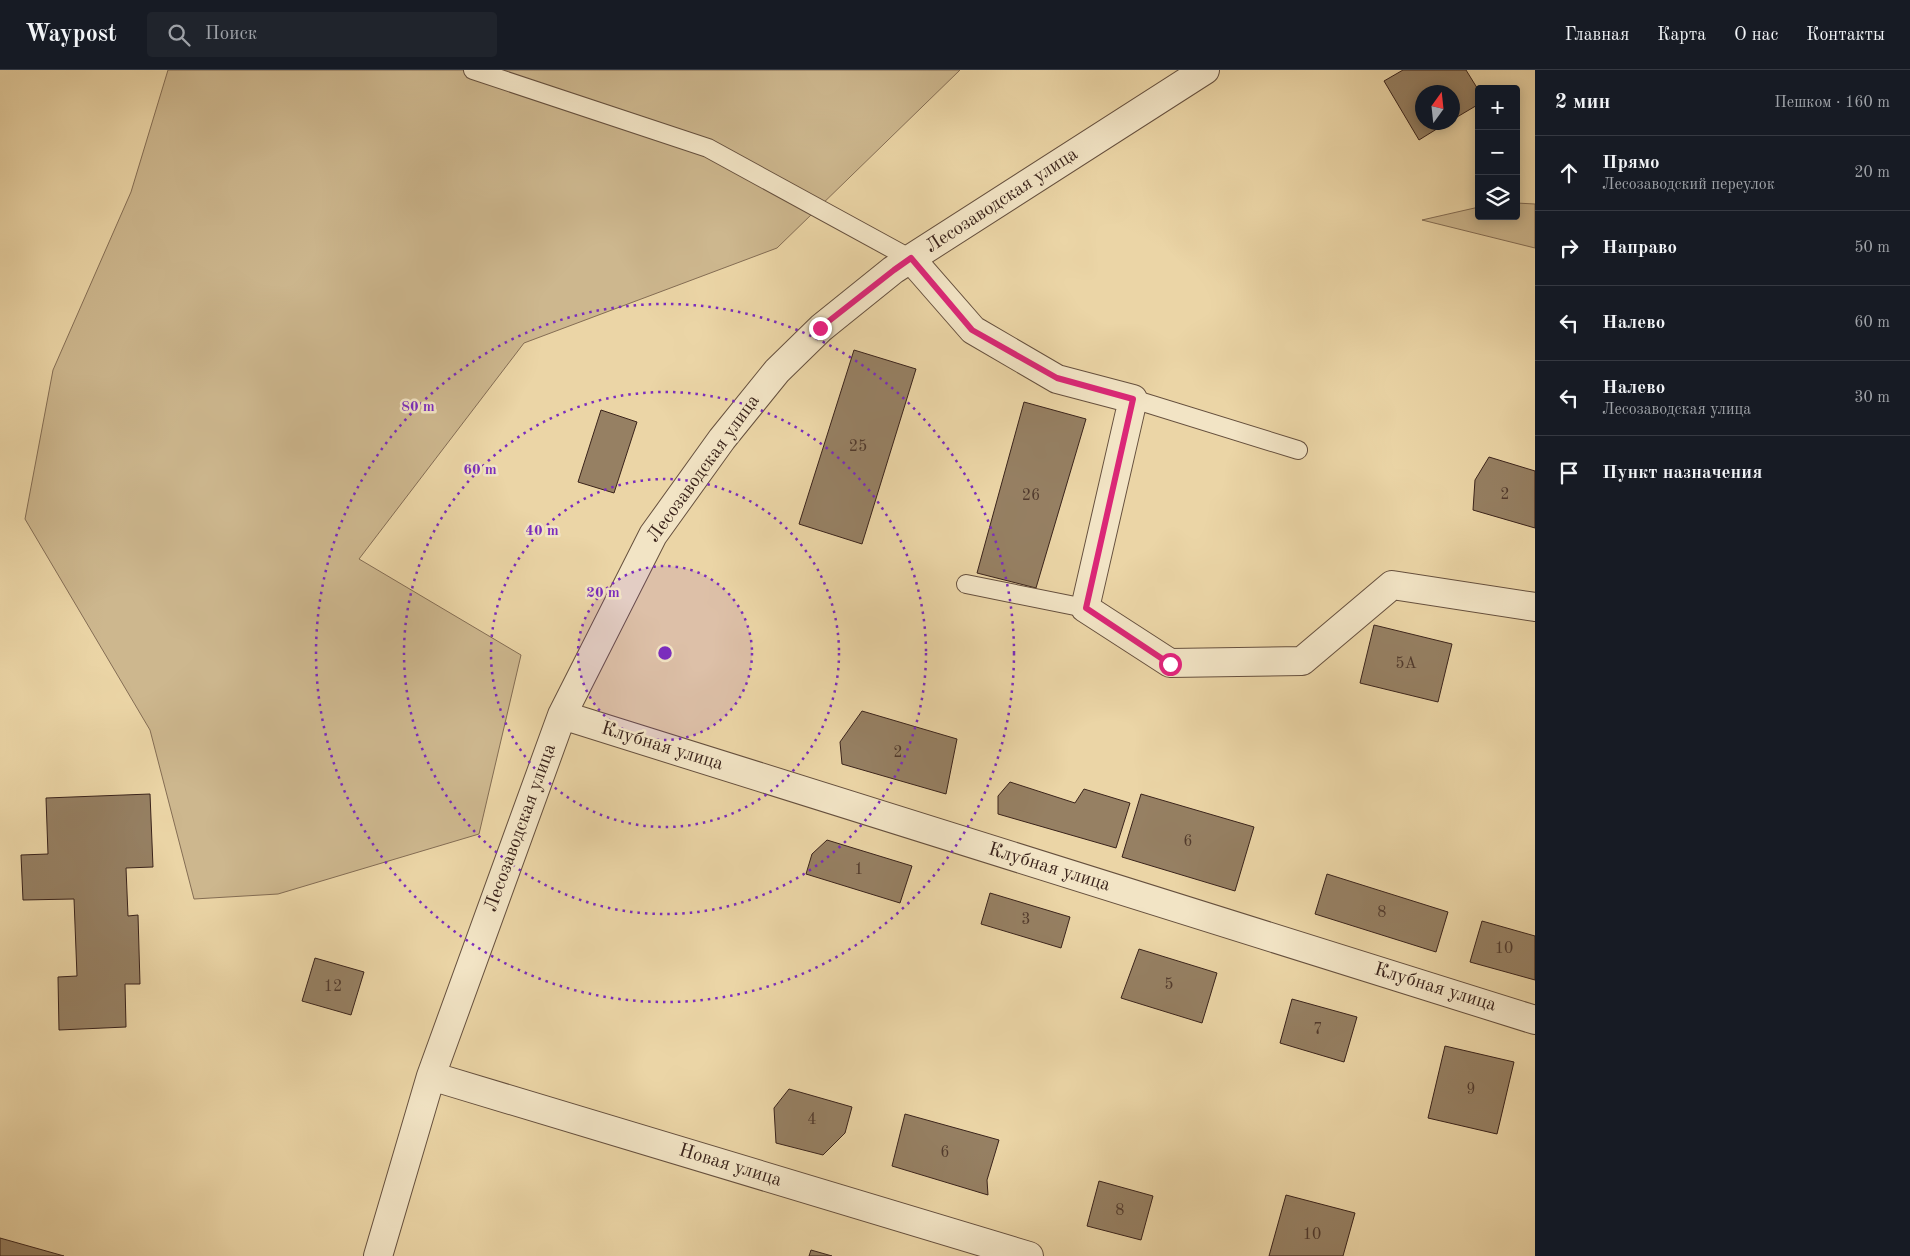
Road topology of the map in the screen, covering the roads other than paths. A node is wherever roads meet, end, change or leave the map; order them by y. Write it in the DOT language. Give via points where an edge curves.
graph roads {
  1 [pos="473,70"];
  2 [pos="1205,70"];
  3 [pos="911,258"];
  4 [pos="1133,399"];
  5 [pos="1298,450"];
  6 [pos="966,584"];
  7 [pos="1535,607"];
  8 [pos="1086,608"];
  9 [pos="562,715"];
  10 [pos="1535,1020"];
  11 [pos="431,1076"];
  12 [pos="378,1256"];
  13 [pos="1029,1256"];
  1 -- 3 [label="lane" via="708,148"];
  2 -- 3 [label="street, Лесозаводская улица"];
  3 -- 4 [label="street" via="972,330 1057,378"];
  3 -- 9 [label="street, Лесозаводская улица" via="820,328 777,371 722,439 653,535"];
  4 -- 5 [label="lane"];
  4 -- 8 [label="street"];
  6 -- 8 [label="lane"];
  7 -- 8 [label="street" via="1392,585 1302,661 1170,664"];
  9 -- 10 [label="street, Клубная улица"];
  9 -- 11 [label="street, Лесозаводская улица"];
  11 -- 12 [label="street, Лесозаводская улица"];
  11 -- 13 [label="street, Новая улица"];
}
